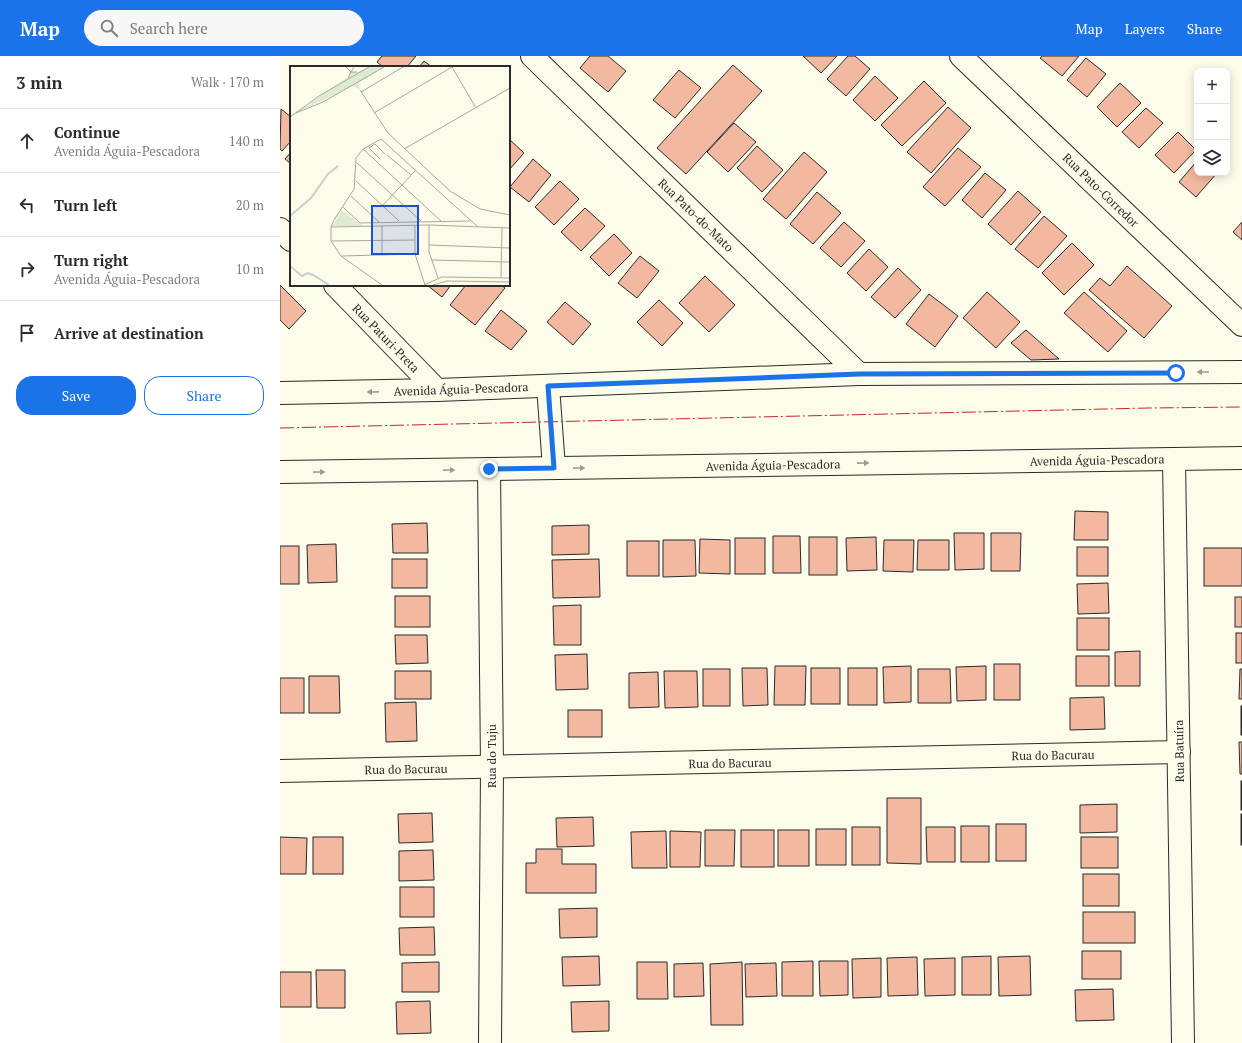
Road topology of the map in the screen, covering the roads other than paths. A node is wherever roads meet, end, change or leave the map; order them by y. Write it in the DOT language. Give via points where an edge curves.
graph roads {
  1 [pos="532,56"];
  2 [pos="961,56"];
  3 [pos="280,229"];
  4 [pos="290,239"];
  5 [pos="337,286"];
  6 [pos="1242,325"];
  7 [pos="1242,372"];
  8 [pos="859,374"];
  9 [pos="548,386"];
  10 [pos="437,390"];
  11 [pos="280,393"];
  12 [pos="1242,458"];
  13 [pos="1174,459"];
  14 [pos="554,468"];
  15 [pos="489,469"];
  16 [pos="280,472"];
  17 [pos="1179,752"];
  18 [pos="492,768"];
  19 [pos="280,771"];
  20 [pos="490,1043"];
  21 [pos="1183,1043"];
  1 -- 8 [label="street, Rua Pato-do-Mato"];
  2 -- 6 [label="street, Rua Pato-Corredor"];
  3 -- 4 [label="street"];
  5 -- 10 [label="street, Rua Paturi-Preta"];
  7 -- 8 [label="street, Avenida Águia-Pescadora, one-way"];
  8 -- 9 [label="street, Avenida Águia-Pescadora"];
  9 -- 10 [label="street, Avenida Águia-Pescadora"];
  9 -- 14 [label="street"];
  10 -- 11 [label="street, Avenida Águia-Pescadora, one-way"];
  12 -- 13 [label="street, Avenida Águia-Pescadora"];
  14 -- 13 [label="street, Avenida Águia-Pescadora, one-way"];
  13 -- 17 [label="street, Rua Batuíra"];
  14 -- 15 [label="street, Avenida Águia-Pescadora"];
  16 -- 15 [label="street, Avenida Águia-Pescadora, one-way"];
  15 -- 18 [label="street, Rua do Tuju"];
  17 -- 18 [label="street, Rua do Bacurau"];
  17 -- 21 [label="street, Rua Batuíra"];
  18 -- 19 [label="street, Rua do Bacurau"];
  18 -- 20 [label="street, Rua do Tuju"];
}
